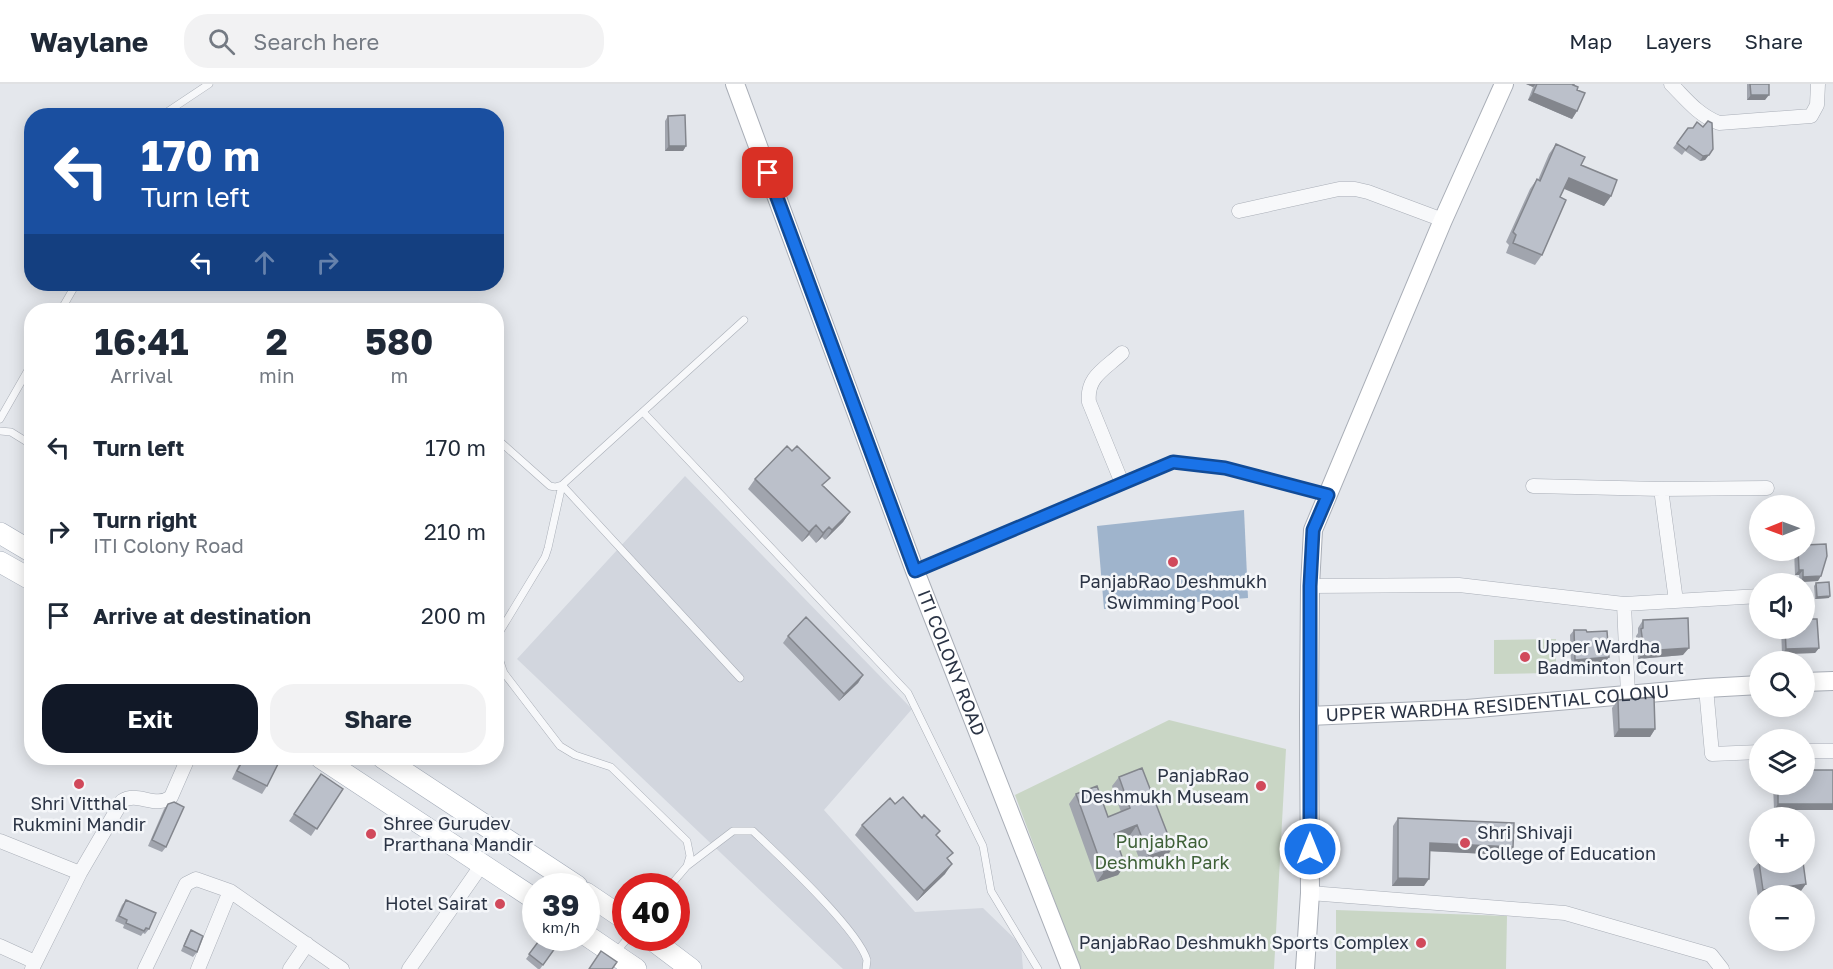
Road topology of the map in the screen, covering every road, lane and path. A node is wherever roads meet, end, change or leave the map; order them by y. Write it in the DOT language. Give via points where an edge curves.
graph roads {
  1 [pos="209,84"];
  2 [pos="735,84"];
  3 [pos="1504,84"];
  4 [pos="1671,84"];
  5 [pos="1818,84"];
  6 [pos="173,108"];
  7 [pos="1239,211"];
  8 [pos="1443,220"];
  9 [pos="744,320"];
  10 [pos="1122,353"];
  11 [pos="24,377"];
  12 [pos="644,412"];
  13 [pos="0,419"];
  14 [pos="0,431"];
  15 [pos="24,440"];
  16 [pos="504,445"];
  17 [pos="1122,483"];
  18 [pos="562,485"];
  19 [pos="1533,486"];
  20 [pos="1767,488"];
  21 [pos="1661,489"];
  22 [pos="1328,495"];
  23 [pos="0,533"];
  24 [pos="24,547"];
  25 [pos="0,562"];
  26 [pos="915,571"];
  27 [pos="24,576"];
  28 [pos="1310,586"];
  29 [pos="1749,597"];
  30 [pos="1676,601"];
  31 [pos="1624,604"];
  32 [pos="504,625"];
  33 [pos="504,673"];
  34 [pos="741,678"];
  35 [pos="1833,681"];
  36 [pos="1815,682"];
  37 [pos="1749,686"];
  38 [pos="1706,688"];
  39 [pos="1628,695"];
  40 [pos="1309,716"];
  41 [pos="1815,751"];
  42 [pos="1833,751"];
  43 [pos="1749,752"];
  44 [pos="185,765"];
  45 [pos="332,765"];
  46 [pos="394,765"];
  47 [pos="0,841"];
  48 [pos="483,863"];
  49 [pos="687,866"];
  50 [pos="80,873"];
  51 [pos="557,873"];
  52 [pos="681,873"];
  53 [pos="522,890"];
  54 [pos="231,891"];
  55 [pos="1310,893"];
  56 [pos="307,944"];
  57 [pos="600,944"];
  58 [pos="0,946"];
  59 [pos="617,951"];
  60 [pos="667,951"];
  61 [pos="614,954"];
  62 [pos="33,965"];
  63 [pos="145,969"];
  64 [pos="198,969"];
  65 [pos="290,969"];
  66 [pos="342,969"];
  67 [pos="409,969"];
  68 [pos="636,969"];
  69 [pos="690,969"];
  70 [pos="867,969"];
  71 [pos="1038,969"];
  72 [pos="1071,969"];
  73 [pos="1305,969"];
  74 [pos="1722,969"];
  1 -- 6 [label="lane"];
  2 -- 26 [label="street, ITI COLONY ROAD"];
  3 -- 8 [label="street"];
  4 -- 5 [label="street" via="1697,111 1719,123 1811,116 1817,105"];
  7 -- 8 [label="street" via="1355,189"];
  8 -- 22 [label="street"];
  9 -- 12 [label="lane"];
  10 -- 17 [label="street" via="1092,380 1088,391"];
  11 -- 13 [label="lane"];
  12 -- 18 [label="lane"];
  12 -- 71 [label="lane" via="908,693 983,846 991,891"];
  14 -- 15 [label="lane"];
  16 -- 18 [label="lane" via="550,486"];
  17 -- 22 [label="lane" via="1173,462 1225,468"];
  17 -- 26 [label="lane"];
  18 -- 32 [label="lane" via="545,557"];
  18 -- 34 [label="lane"];
  19 -- 21 [label="street"];
  20 -- 21 [label="street"];
  21 -- 30 [label="street"];
  22 -- 28 [label="street" via="1313,530"];
  23 -- 24 [label="main road"];
  25 -- 27 [label="main road"];
  26 -- 72 [label="street, ITI COLONY ROAD"];
  28 -- 31 [label="street" via="1458,585"];
  28 -- 40 [label="street"];
  29 -- 30 [label="street"];
  30 -- 31 [label="street"];
  31 -- 39 [label="street"];
  33 -- 49 [label="lane" via="560,746 616,770 687,841"];
  35 -- 36 [label="street"];
  37 -- 38 [label="street, UPPER WARDHA RESIDENTIAL COLONU"];
  38 -- 39 [label="street, UPPER WARDHA RESIDENTIAL COLONU"];
  38 -- 43 [label="street" via="1712,754"];
  39 -- 40 [label="street, UPPER WARDHA RESIDENTIAL COLONU" via="1467,710"];
  40 -- 55 [label="street"];
  41 -- 42 [label="street"];
  44 -- 50 [label="street" via="167,800 132,797 122,801"];
  45 -- 48 [label="main road"];
  46 -- 51 [label="main road"];
  47 -- 50 [label="street"];
  48 -- 53 [label="main road"];
  48 -- 67 [label="street"];
  49 -- 52 [label="lane"];
  49 -- 70 [label="lane" via="734,831 753,831 850,931 867,960"];
  50 -- 62 [label="street"];
  54 -- 56 [label="street"];
  54 -- 63 [label="street" via="196,879 186,884"];
  54 -- 64 [label="street"];
  55 -- 73 [label="street"];
  55 -- 74 [label="street" via="1565,913 1711,955"];
  56 -- 65 [label="street"];
  56 -- 66 [label="street"];
  57 -- 61 [label="main road"];
  58 -- 62 [label="street"];
  59 -- 61 [label="lane"];
  60 -- 69 [label="main road"];
  61 -- 68 [label="main road"];
}
